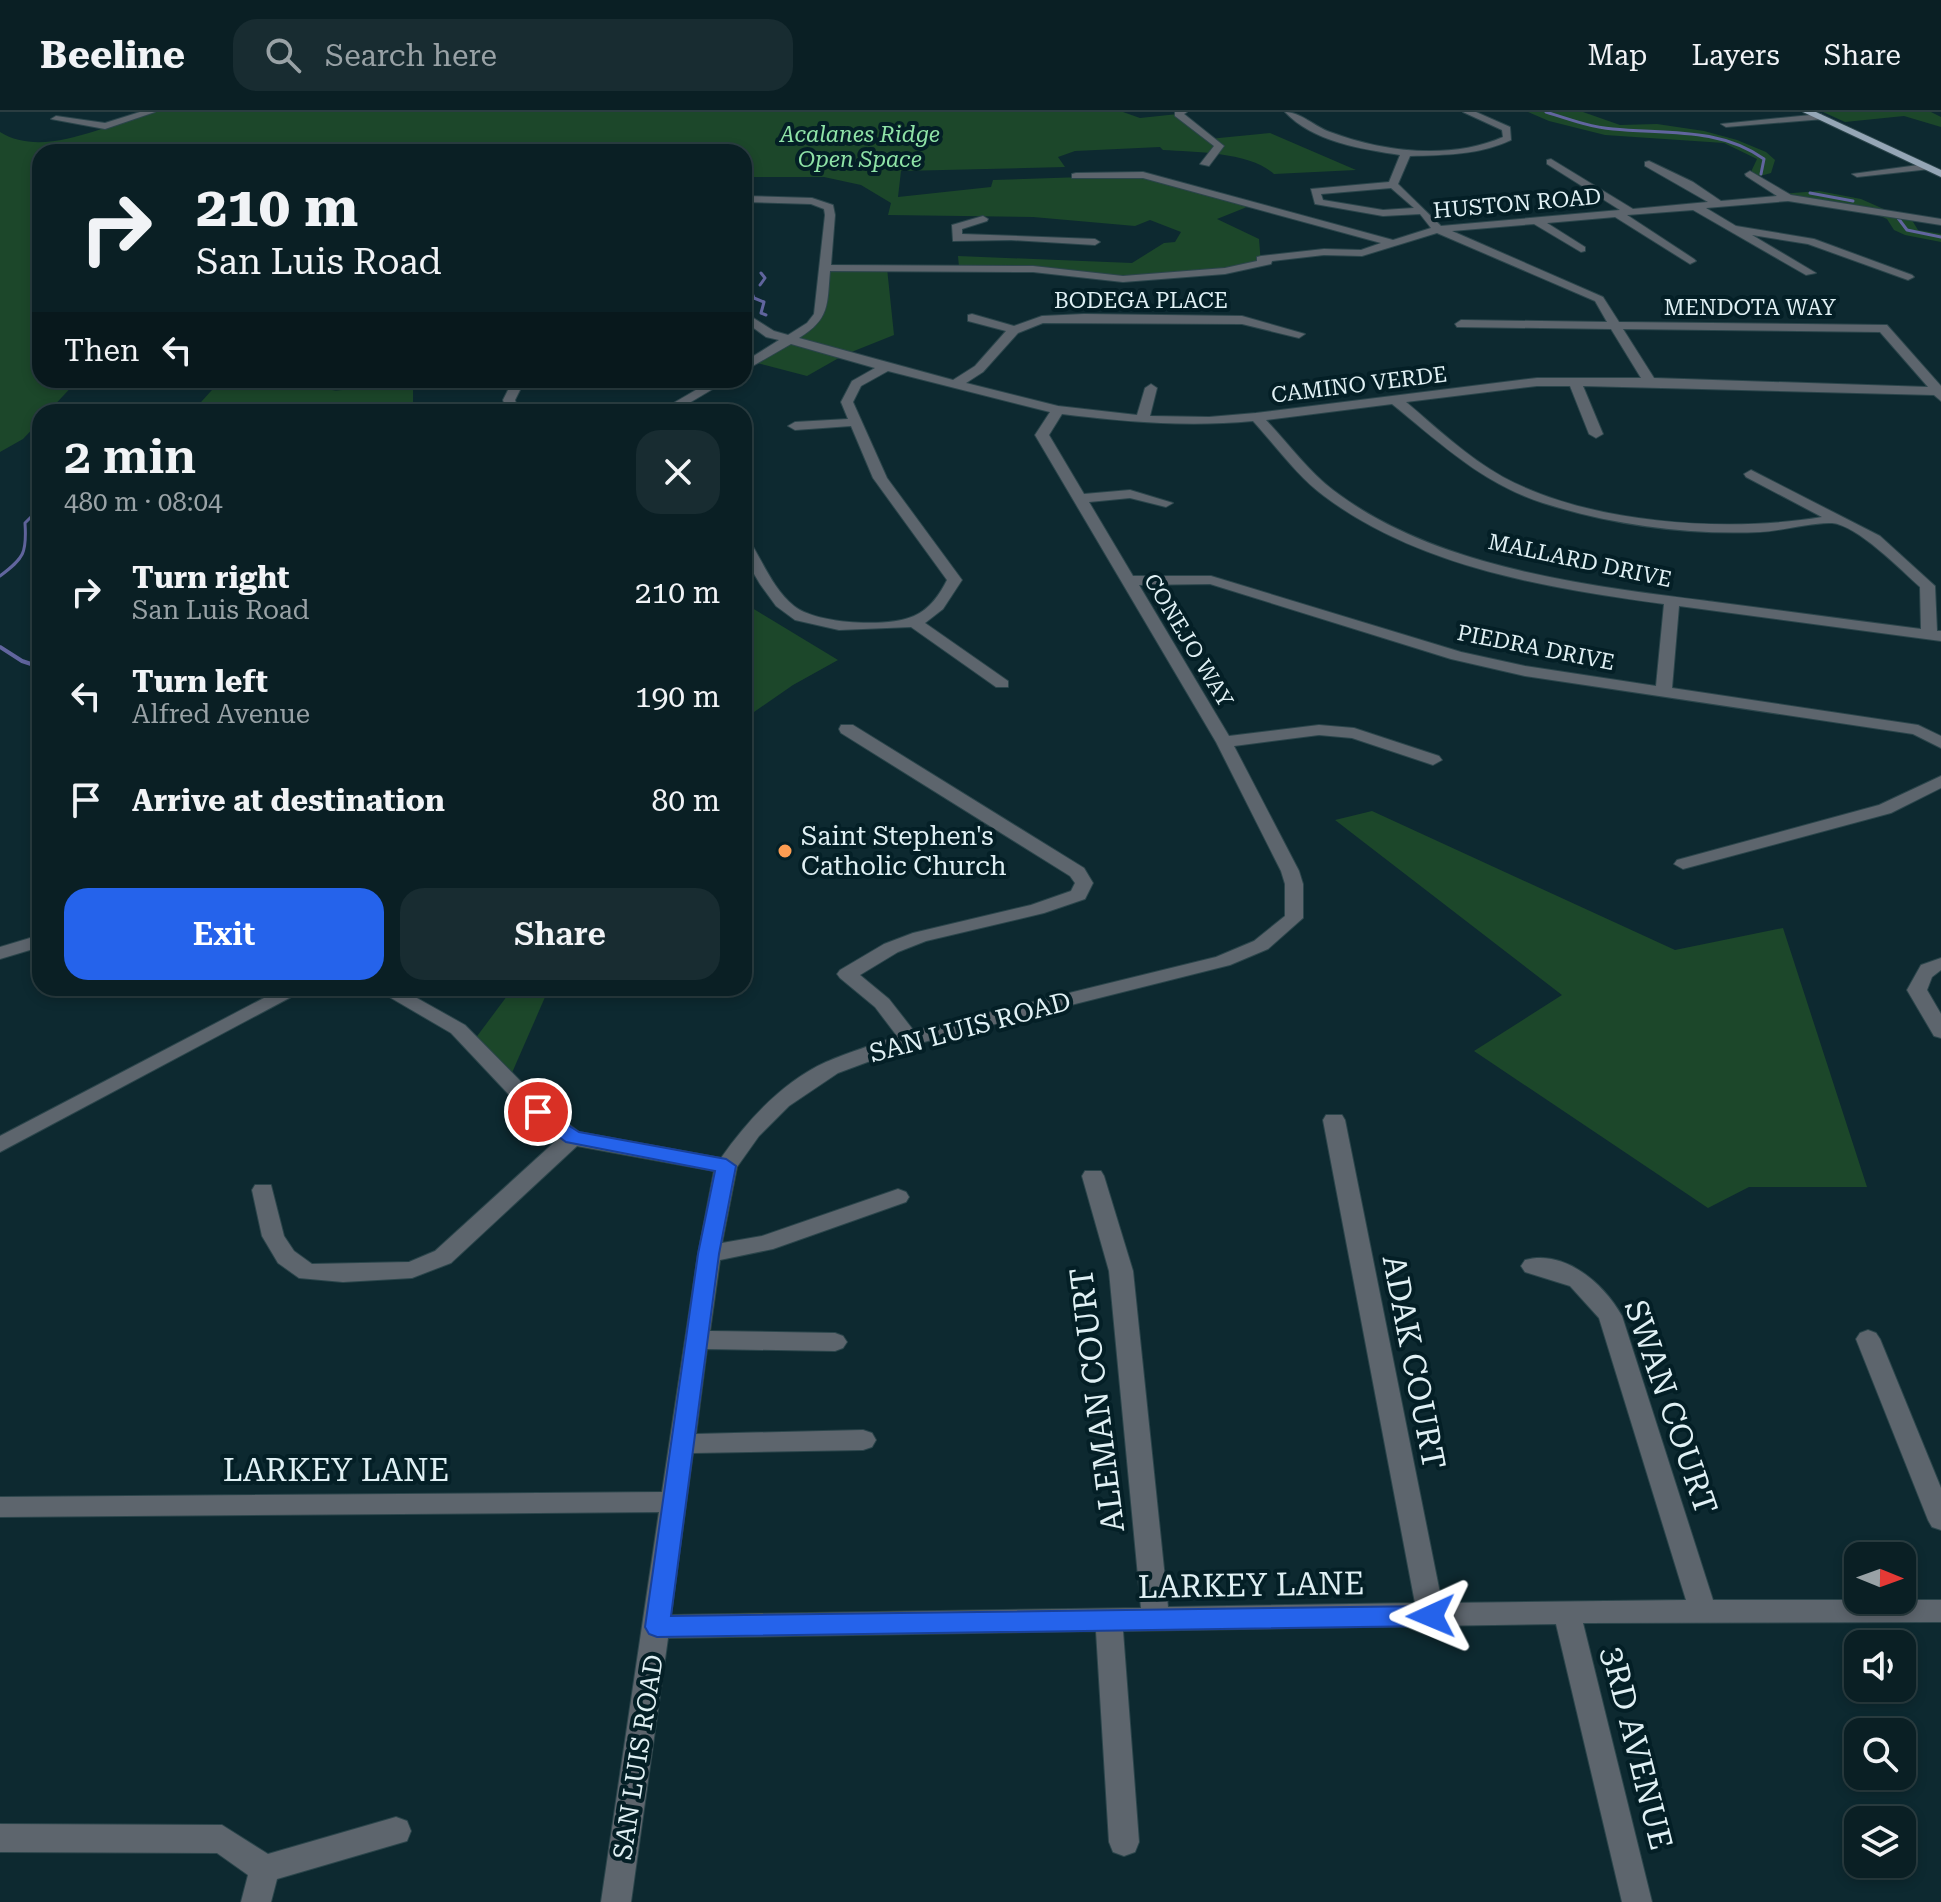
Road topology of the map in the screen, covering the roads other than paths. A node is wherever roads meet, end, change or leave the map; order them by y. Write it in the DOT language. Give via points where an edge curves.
graph roads {
  1 [pos="150,112"];
  2 [pos="1182,112"];
  3 [pos="1290,112"];
  4 [pos="1468,112"];
  5 [pos="1816,114"];
  6 [pos="56,119"];
  7 [pos="1726,124"];
  8 [pos="1406,153"];
  9 [pos="1551,162"];
  10 [pos="1205,164"];
  11 [pos="1649,164"];
  12 [pos="1926,167"];
  13 [pos="1750,174"];
  14 [pos="1857,174"];
  15 [pos="1941,174"];
  16 [pos="1076,176"];
  17 [pos="1393,185"];
  18 [pos="1788,198"];
  19 [pos="752,199"];
  20 [pos="1720,205"];
  21 [pos="1696,207"];
  22 [pos="1251,209"];
  23 [pos="1423,211"];
  24 [pos="1631,212"];
  25 [pos="1618,214"];
  26 [pos="983,219"];
  27 [pos="1537,221"];
  28 [pos="1941,222"];
  29 [pos="1730,228"];
  30 [pos="1438,229"];
  31 [pos="957,237"];
  32 [pos="1095,242"];
  33 [pos="1393,245"];
  34 [pos="1581,249"];
  35 [pos="1690,261"];
  36 [pos="959,267"];
  37 [pos="824,268"];
  38 [pos="1810,273"];
  39 [pos="1908,277"];
  40 [pos="972,318"];
  41 [pos="752,321"];
  42 [pos="1461,324"];
  43 [pos="1616,326"];
  44 [pos="1014,330"];
  45 [pos="1299,334"];
  46 [pos="790,340"];
  47 [pos="752,362"];
  48 [pos="886,367"];
  49 [pos="1575,382"];
  50 [pos="1650,382"];
  51 [pos="956,384"];
  52 [pos="708,388"];
  53 [pos="1151,388"];
  54 [pos="1940,394"];
  55 [pos="1395,400"];
  56 [pos="678,404"];
  57 [pos="1058,410"];
  58 [pos="1256,417"];
  59 [pos="1142,420"];
  60 [pos="854,422"];
  61 [pos="795,426"];
  62 [pos="1596,434"];
  63 [pos="1751,474"];
  64 [pos="1078,499"];
  65 [pos="1166,503"];
  66 [pos="1833,519"];
  67 [pos="752,556"];
  68 [pos="1127,581"];
  69 [pos="1934,586"];
  70 [pos="1672,601"];
  71 [pos="914,622"];
  72 [pos="1935,635"];
  73 [pos="1002,684"];
  74 [pos="1664,692"];
  75 [pos="847,729"];
  76 [pos="1224,742"];
  77 [pos="1941,743"];
  78 [pos="1433,760"];
  79 [pos="1941,781"];
  80 [pos="1683,864"];
  81 [pos="1294,902"];
  82 [pos="32,943"];
  83 [pos="0,953"];
  84 [pos="1941,964"];
  85 [pos="283,996"];
  86 [pos="398,996"];
  87 [pos="1941,1032"];
  88 [pos="909,1039"];
  89 [pos="1334,1120"];
  90 [pos="573,1138"];
  91 [pos="0,1145"];
  92 [pos="726,1166"];
  93 [pos="1093,1176"];
  94 [pos="263,1190"];
  95 [pos="898,1197"];
  96 [pos="709,1254"];
  97 [pos="1533,1266"];
  98 [pos="1868,1339"];
  99 [pos="696,1340"];
  100 [pos="835,1342"];
  101 [pos="863,1440"];
  102 [pos="681,1444"];
  103 [pos="672,1502"];
  104 [pos="0,1507"];
  105 [pos="1941,1520"];
  106 [pos="1703,1610"];
  107 [pos="1941,1611"];
  108 [pos="1567,1612"];
  109 [pos="1431,1616"];
  110 [pos="1156,1619"];
  111 [pos="1109,1621"];
  112 [pos="657,1627"];
  113 [pos="396,1831"];
  114 [pos="0,1838"];
  115 [pos="1124,1842"];
  116 [pos="265,1869"];
  117 [pos="256,1902"];
  118 [pos="616,1902"];
  119 [pos="1637,1902"];
  1 -- 6 [label="street" via="105,126"];
  2 -- 10 [label="street" via="1178,114 1219,146"];
  3 -- 8 [label="street" via="1312,128 1376,150"];
  4 -- 8 [label="street" via="1502,125 1508,138 1450,152"];
  5 -- 7 [label="street"];
  5 -- 12 [label="main road"];
  8 -- 17 [label="street"];
  9 -- 24 [label="street"];
  11 -- 20 [label="street"];
  12 -- 14 [label="street"];
  12 -- 15 [label="main road"];
  13 -- 18 [label="street"];
  16 -- 33 [label="street" via="1143,175"];
  17 -- 23 [label="street"];
  17 -- 23 [label="street" via="1315,191 1319,202 1383,213"];
  18 -- 20 [label="street, HUSTON ROAD"];
  18 -- 28 [label="street, HUSTON ROAD"];
  19 -- 37 [label="street" via="812,201 829,207"];
  20 -- 21 [label="street, HUSTON ROAD"];
  21 -- 24 [label="street, HUSTON ROAD"];
  21 -- 29 [label="street"];
  22 -- 33 [label="street"];
  23 -- 30 [label="street"];
  24 -- 25 [label="street, HUSTON ROAD"];
  25 -- 27 [label="street, HUSTON ROAD"];
  25 -- 35 [label="street"];
  26 -- 31 [label="street" via="956,227"];
  27 -- 30 [label="street, HUSTON ROAD"];
  27 -- 34 [label="street"];
  29 -- 38 [label="street"];
  29 -- 39 [label="street" via="1810,241"];
  30 -- 33 [label="street, HUSTON ROAD"];
  30 -- 43 [label="street" via="1599,299"];
  31 -- 32 [label="street"];
  31 -- 36 [label="street"];
  33 -- 36 [label="street, HUSTON ROAD" via="1362,253 1261,259 1267,262 1225,271 1123,279"];
  36 -- 37 [label="street, HUSTON ROAD"];
  37 -- 46 [label="street" via="820,314"];
  40 -- 44 [label="street"];
  41 -- 46 [label="street, CAMINO VERDE"];
  42 -- 43 [label="street, MENDOTA WAY"];
  43 -- 50 [label="street"];
  43 -- 54 [label="street, MENDOTA WAY" via="1883,328"];
  44 -- 45 [label="street, BODEGA PLACE" via="1042,320 1100,318 1242,320"];
  44 -- 51 [label="street" via="979,369"];
  46 -- 47 [label="street"];
  46 -- 48 [label="street, CAMINO VERDE"];
  48 -- 51 [label="street, CAMINO VERDE"];
  48 -- 60 [label="street" via="856,384 847,402"];
  49 -- 50 [label="street, CAMINO VERDE"];
  49 -- 55 [label="street, CAMINO VERDE"];
  49 -- 62 [label="street"];
  50 -- 54 [label="street, CAMINO VERDE"];
  51 -- 57 [label="street, CAMINO VERDE"];
  52 -- 56 [label="street"];
  53 -- 59 [label="street"];
  55 -- 58 [label="street, CAMINO VERDE"];
  55 -- 66 [label="street" via="1477,466 1512,487 1547,499 1598,512 1739,529"];
  57 -- 59 [label="street, CAMINO VERDE"];
  57 -- 64 [label="street, CONEJO WAY" via="1042,435"];
  58 -- 59 [label="street, CAMINO VERDE"];
  58 -- 70 [label="street, MALLARD DRIVE" via="1327,492 1425,545 1583,588"];
  60 -- 61 [label="street"];
  60 -- 71 [label="street" via="880,478 955,580 943,602"];
  63 -- 66 [label="street"];
  64 -- 65 [label="street" via="1130,494"];
  64 -- 68 [label="street, CONEJO WAY"];
  66 -- 69 [label="street" via="1875,539"];
  67 -- 71 [label="street" via="780,601 801,618 863,625"];
  68 -- 74 [label="street, PIEDRA DRIVE" via="1211,580 1457,656"];
  68 -- 76 [label="street, CONEJO WAY"];
  69 -- 72 [label="street"];
  70 -- 72 [label="street, MALLARD DRIVE"];
  70 -- 74 [label="street"];
  71 -- 73 [label="street"];
  74 -- 77 [label="street, PIEDRA DRIVE" via="1918,730"];
  75 -- 88 [label="street" via="1077,872 1084,883 1078,895 920,937 847,974 882,1003"];
  76 -- 78 [label="street" via="1319,730 1354,733"];
  76 -- 81 [label="street, CONEJO WAY" via="1290,871"];
  79 -- 80 [label="street" via="1885,809"];
  81 -- 88 [label="street, SAN LUIS ROAD" via="1294,918 1261,945 1223,961"];
  82 -- 83 [label="street"];
  84 -- 87 [label="street" via="1921,976 1917,990"];
  85 -- 91 [label="street"];
  86 -- 90 [label="street" via="458,1029 538,1112"];
  88 -- 92 [label="street, SAN LUIS ROAD" via="831,1068 782,1101"];
  89 -- 109 [label="street, ADAK COURT"];
  90 -- 92 [label="street"];
  90 -- 94 [label="street" via="443,1257 412,1270 307,1272 286,1257 273,1236"];
  92 -- 96 [label="street, SAN LUIS ROAD"];
  93 -- 110 [label="street, ALEMAN COURT" via="1121,1271"];
  95 -- 96 [label="street" via="765,1243"];
  96 -- 99 [label="street, SAN LUIS ROAD"];
  97 -- 106 [label="street, SWAN COURT" via="1566,1271 1591,1288 1610,1316"];
  98 -- 105 [label="street"];
  99 -- 100 [label="street"];
  99 -- 102 [label="street, SAN LUIS ROAD"];
  101 -- 102 [label="street"];
  102 -- 103 [label="street, SAN LUIS ROAD"];
  103 -- 104 [label="street, LARKEY LANE"];
  103 -- 112 [label="street, SAN LUIS ROAD"];
  106 -- 107 [label="street, LARKEY LANE"];
  106 -- 108 [label="street, LARKEY LANE"];
  108 -- 109 [label="street, LARKEY LANE"];
  108 -- 119 [label="street, 3RD AVENUE"];
  109 -- 110 [label="street, LARKEY LANE"];
  110 -- 111 [label="street, LARKEY LANE"];
  111 -- 112 [label="street, LARKEY LANE"];
  111 -- 115 [label="street"];
  112 -- 118 [label="street, SAN LUIS ROAD"];
  113 -- 116 [label="street"];
  114 -- 116 [label="street" via="222,1839"];
  116 -- 117 [label="street"];
}
